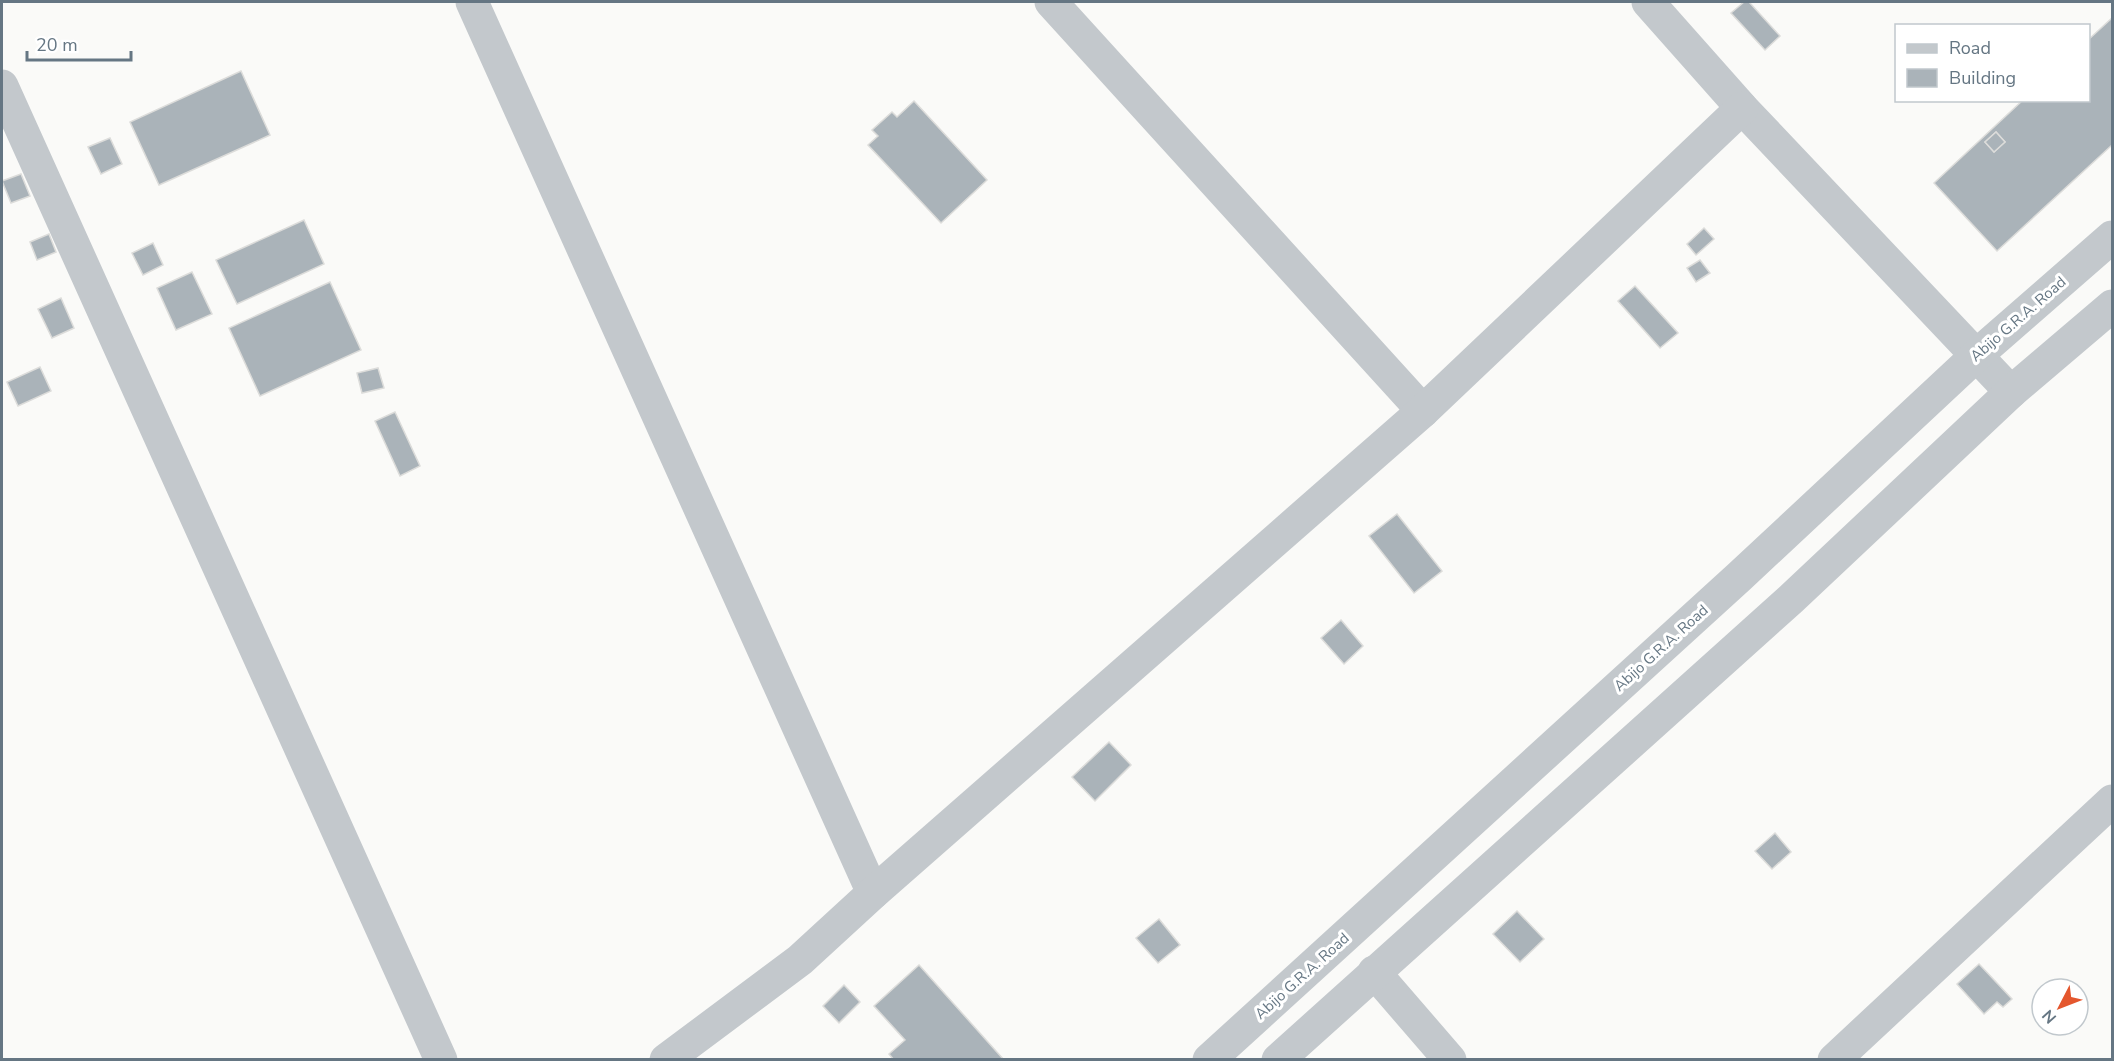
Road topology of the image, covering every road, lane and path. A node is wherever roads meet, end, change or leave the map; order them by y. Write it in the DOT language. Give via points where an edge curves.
graph roads {
  1 [pos="472,2"];
  2 [pos="1051,2"];
  3 [pos="1648,2"];
  4 [pos="2,86"];
  5 [pos="1742,108"];
  6 [pos="2112,237"];
  7 [pos="2112,306"];
  8 [pos="1978,354"];
  9 [pos="2011,392"];
  10 [pos="1423,411"];
  11 [pos="2112,801"];
  12 [pos="873,893"];
  13 [pos="1374,972"];
  14 [pos="441,1059"];
  15 [pos="666,1059"];
  16 [pos="1209,1059"];
  17 [pos="1278,1059"];
  18 [pos="1449,1059"];
  19 [pos="1834,1059"];
  1 -- 12 [label="street"];
  2 -- 10 [label="street"];
  3 -- 5 [label="street"];
  4 -- 14 [label="street"];
  5 -- 8 [label="street"];
  5 -- 10 [label="street"];
  6 -- 8 [label="street, Abijo G.R.A. Road"];
  7 -- 9 [label="street"];
  8 -- 9 [label="street"];
  8 -- 16 [label="street, Abijo G.R.A. Road"];
  9 -- 13 [label="street" via="1791,599"];
  10 -- 12 [label="street"];
  11 -- 19 [label="street"];
  12 -- 15 [label="street" via="800,960"];
  13 -- 17 [label="street"];
  13 -- 18 [label="street"];
}
